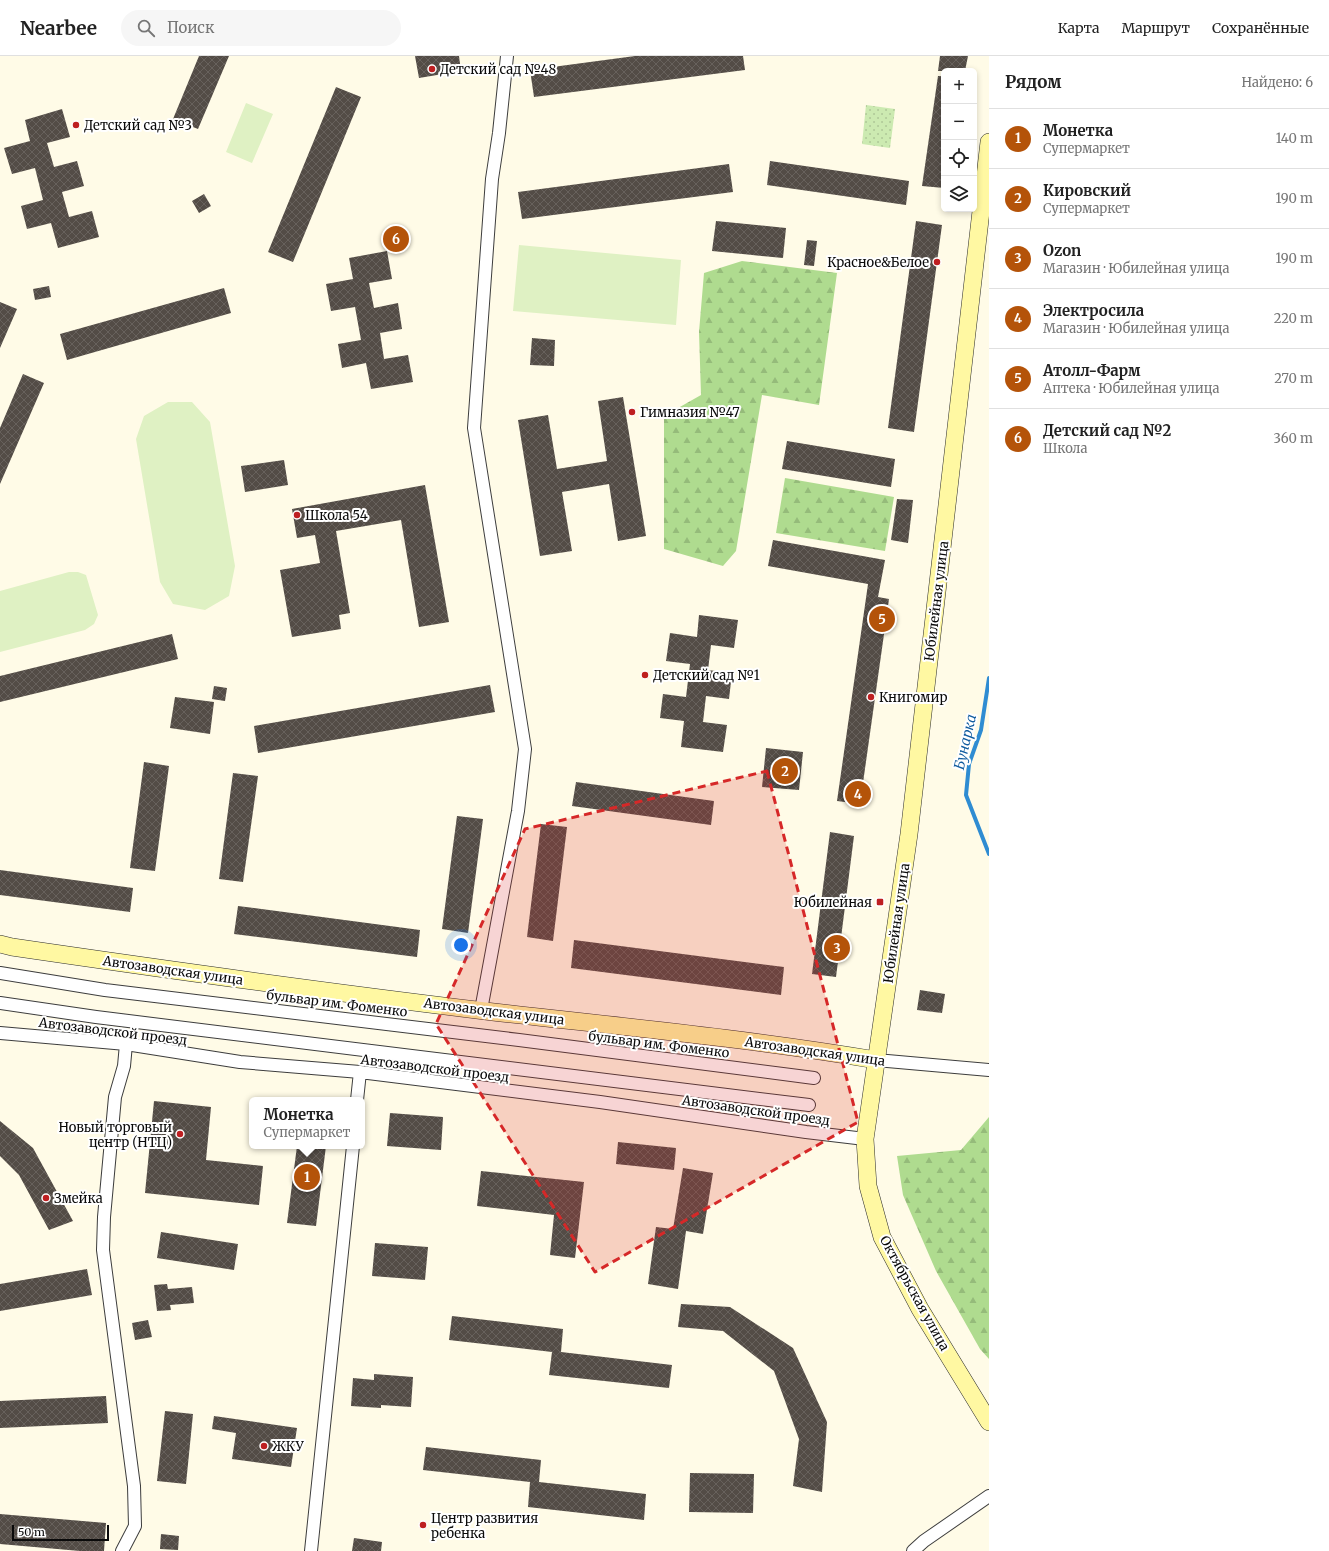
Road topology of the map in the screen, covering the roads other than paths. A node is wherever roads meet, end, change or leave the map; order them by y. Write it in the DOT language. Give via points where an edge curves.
graph roads {
  1 [pos="507,56"];
  2 [pos="989,142"];
  3 [pos="0,944"];
  4 [pos="0,973"];
  5 [pos="0,1003"];
  6 [pos="481,1010"];
  7 [pos="0,1033"];
  8 [pos="126,1044"];
  9 [pos="876,1060"];
  10 [pos="984,1069"];
  11 [pos="360,1072"];
  12 [pos="814,1078"];
  13 [pos="358,1097"];
  14 [pos="809,1105"];
  15 [pos="865,1139"];
  16 [pos="353,1149"];
  17 [pos="989,1422"];
  18 [pos="989,1496"];
  19 [pos="122,1551"];
  20 [pos="311,1551"];
  21 [pos="912,1551"];
  1 -- 6 [label="street" via="492,179 474,428 525,749 518,811"];
  2 -- 9 [label="street, Юбилейная улица" via="909,834"];
  3 -- 6 [label="street, Автозаводская улица" via="178,971"];
  4 -- 12 [label="street, бульвар им. Фоменко" via="105,990"];
  5 -- 14 [label="street"];
  6 -- 9 [label="street, Автозаводская улица" via="815,1050"];
  7 -- 8 [label="street, Автозаводской проезд"];
  8 -- 11 [label="street, Автозаводской проезд" via="240,1062"];
  8 -- 19 [label="street" via="124,1066 115,1097 103,1250 134,1486 135,1526"];
  9 -- 10 [label="street, Автозаводская улица"];
  9 -- 15 [label="street, Октябрьская улица"];
  11 -- 13 [label="street"];
  11 -- 15 [label="street, Автозаводской проезд"];
  15 -- 17 [label="street, Октябрьская улица" via="868,1186 882,1237 920,1309"];
  16 -- 20 [label="street"];
  18 -- 21 [label="street"];
}
